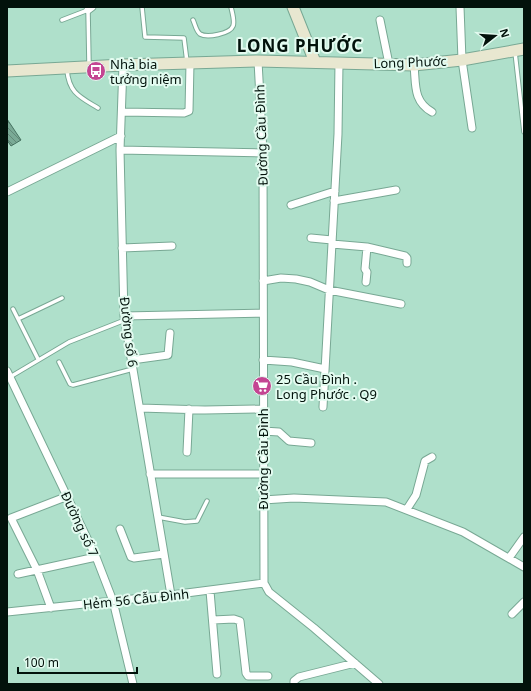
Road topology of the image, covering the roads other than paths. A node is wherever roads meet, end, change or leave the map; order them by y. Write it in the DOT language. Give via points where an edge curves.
graph roads {
  1 [pos="142,7"];
  2 [pos="231,7"];
  3 [pos="293,7"];
  4 [pos="460,7"];
  5 [pos="90,8"];
  6 [pos="62,20"];
  7 [pos="193,20"];
  8 [pos="380,20"];
  9 [pos="519,50"];
  10 [pos="462,60"];
  11 [pos="258,61"];
  12 [pos="315,62"];
  13 [pos="188,63"];
  14 [pos="339,63"];
  15 [pos="389,64"];
  16 [pos="123,65"];
  17 [pos="414,65"];
  18 [pos="89,67"];
  19 [pos="7,68"];
  20 [pos="67,69"];
  21 [pos="98,108"];
  22 [pos="122,112"];
  23 [pos="432,112"];
  24 [pos="472,128"];
  25 [pos="524,132"];
  26 [pos="121,136"];
  27 [pos="120,150"];
  28 [pos="263,153"];
  29 [pos="396,190"];
  30 [pos="335,191"];
  31 [pos="7,192"];
  32 [pos="334,201"];
  33 [pos="291,205"];
  34 [pos="311,238"];
  35 [pos="332,242"];
  36 [pos="172,246"];
  37 [pos="122,248"];
  38 [pos="367,248"];
  39 [pos="406,263"];
  40 [pos="263,282"];
  41 [pos="366,282"];
  42 [pos="329,290"];
  43 [pos="62,298"];
  44 [pos="401,304"];
  45 [pos="13,309"];
  46 [pos="263,313"];
  47 [pos="124,318"];
  48 [pos="18,319"];
  49 [pos="170,333"];
  50 [pos="38,359"];
  51 [pos="132,360"];
  52 [pos="263,360"];
  53 [pos="59,362"];
  54 [pos="133,369"];
  55 [pos="325,370"];
  56 [pos="8,374"];
  57 [pos="323,407"];
  58 [pos="140,408"];
  59 [pos="263,409"];
  60 [pos="189,410"];
  61 [pos="263,431"];
  62 [pos="311,443"];
  63 [pos="187,452"];
  64 [pos="432,457"];
  65 [pos="150,474"];
  66 [pos="263,474"];
  67 [pos="68,496"];
  68 [pos="207,500"];
  69 [pos="263,500"];
  70 [pos="406,509"];
  71 [pos="157,516"];
  72 [pos="120,529"];
  73 [pos="524,537"];
  74 [pos="164,554"];
  75 [pos="96,557"];
  76 [pos="509,558"];
  77 [pos="524,567"];
  78 [pos="37,570"];
  79 [pos="18,574"];
  80 [pos="264,583"];
  81 [pos="210,590"];
  82 [pos="171,595"];
  83 [pos="113,601"];
  84 [pos="524,602"];
  85 [pos="51,608"];
  86 [pos="7,612"];
  87 [pos="512,614"];
  88 [pos="213,620"];
  89 [pos="354,663"];
  90 [pos="217,674"];
  91 [pos="268,676"];
  92 [pos="133,684"];
  93 [pos="294,684"];
  94 [pos="379,684"];
  1 -- 13 [label="lane" via="145,37 184,38"];
  2 -- 7 [label="lane" via="233,26 222,33 202,35 198,33"];
  3 -- 12 [label="street"];
  4 -- 10 [label="street"];
  5 -- 6 [label="lane"];
  5 -- 18 [label="lane"];
  8 -- 15 [label="street"];
  9 -- 10 [label="street, Long Phước"];
  9 -- 25 [label="lane"];
  10 -- 17 [label="street, Long Phước"];
  10 -- 24 [label="street"];
  11 -- 12 [label="street, Long Phước"];
  11 -- 13 [label="street, Long Phước"];
  11 -- 28 [label="street, Đường Cầu Đình"];
  12 -- 14 [label="street, Long Phước"];
  13 -- 16 [label="street, Long Phước"];
  13 -- 22 [label="street" via="189,111"];
  14 -- 15 [label="street, Long Phước"];
  14 -- 30 [label="street"];
  15 -- 17 [label="street, Long Phước"];
  16 -- 18 [label="street, Long Phước"];
  16 -- 22 [label="street, Đường số 6"];
  17 -- 23 [label="street" via="418,97 423,107"];
  18 -- 20 [label="street, Long Phước"];
  19 -- 20 [label="street, Long Phước"];
  20 -- 21 [label="lane" via="68,80 74,92"];
  22 -- 26 [label="street, Đường số 6"];
  26 -- 27 [label="street, Đường số 6"];
  26 -- 31 [label="street"];
  27 -- 28 [label="street"];
  27 -- 37 [label="street, Đường số 6"];
  28 -- 40 [label="street, Đường Cầu Đình"];
  29 -- 32 [label="street"];
  30 -- 32 [label="street"];
  30 -- 33 [label="street"];
  32 -- 35 [label="street"];
  34 -- 35 [label="street"];
  35 -- 38 [label="street"];
  35 -- 42 [label="street"];
  36 -- 37 [label="street"];
  37 -- 47 [label="street, Đường số 6"];
  38 -- 39 [label="street" via="405,256"];
  38 -- 41 [label="street"];
  40 -- 42 [label="street" via="281,278 296,279"];
  40 -- 46 [label="street, Đường Cầu Đình"];
  42 -- 44 [label="street"];
  42 -- 55 [label="street"];
  43 -- 48 [label="lane"];
  45 -- 48 [label="lane"];
  46 -- 47 [label="street"];
  46 -- 52 [label="street, Đường Cầu Đình"];
  47 -- 50 [label="lane" via="69,342"];
  47 -- 51 [label="street, Đường số 6"];
  48 -- 50 [label="lane"];
  49 -- 51 [label="street" via="168,355"];
  50 -- 56 [label="lane"];
  51 -- 54 [label="street, Đường số 6"];
  52 -- 55 [label="street" via="292,362"];
  52 -- 59 [label="street, Đường Cầu Đình"];
  53 -- 54 [label="lane" via="70,384 74,385"];
  54 -- 58 [label="street, Đường số 6"];
  55 -- 57 [label="street"];
  56 -- 67 [label="street, Đường số 7"];
  58 -- 60 [label="street"];
  58 -- 65 [label="street, Đường số 6"];
  59 -- 60 [label="street"];
  59 -- 61 [label="street, Đường Cầu Đình"];
  60 -- 63 [label="street"];
  61 -- 62 [label="street" via="279,432 289,441"];
  61 -- 66 [label="street, Đường Cầu Đình"];
  64 -- 70 [label="street" via="425,461 416,495"];
  65 -- 66 [label="street"];
  65 -- 71 [label="street, Đường số 6"];
  66 -- 69 [label="street, Đường Cầu Đình"];
  67 -- 75 [label="street, Đường số 7"];
  67 -- 78 [label="street" via="11,518"];
  68 -- 71 [label="lane" via="197,521 185,522"];
  69 -- 70 [label="street" via="294,498 386,502"];
  69 -- 80 [label="street, Đường Cầu Đình"];
  70 -- 76 [label="street" via="463,532"];
  71 -- 74 [label="street, Đường số 6"];
  72 -- 74 [label="street" via="131,557"];
  73 -- 76 [label="street"];
  74 -- 82 [label="street, Đường số 6"];
  75 -- 78 [label="street"];
  75 -- 83 [label="street, Đường số 7"];
  76 -- 77 [label="street"];
  78 -- 79 [label="street"];
  78 -- 85 [label="street"];
  80 -- 81 [label="street, Hẻm 56 Cẫu Đình"];
  80 -- 89 [label="street" via="269,592"];
  81 -- 82 [label="street, Hẻm 56 Cẫu Đình"];
  81 -- 88 [label="street"];
  82 -- 83 [label="street, Hẻm 56 Cẫu Đình"];
  83 -- 85 [label="street, Hẻm 56 Cẫu Đình"];
  83 -- 92 [label="street, Đường số 7"];
  84 -- 87 [label="street"];
  85 -- 86 [label="street, Hẻm 56 Cẫu Đình"];
  88 -- 90 [label="street"];
  88 -- 91 [label="street" via="240,621 246,673 248,676"];
  89 -- 93 [label="street" via="299,677"];
  89 -- 94 [label="street"];
}
